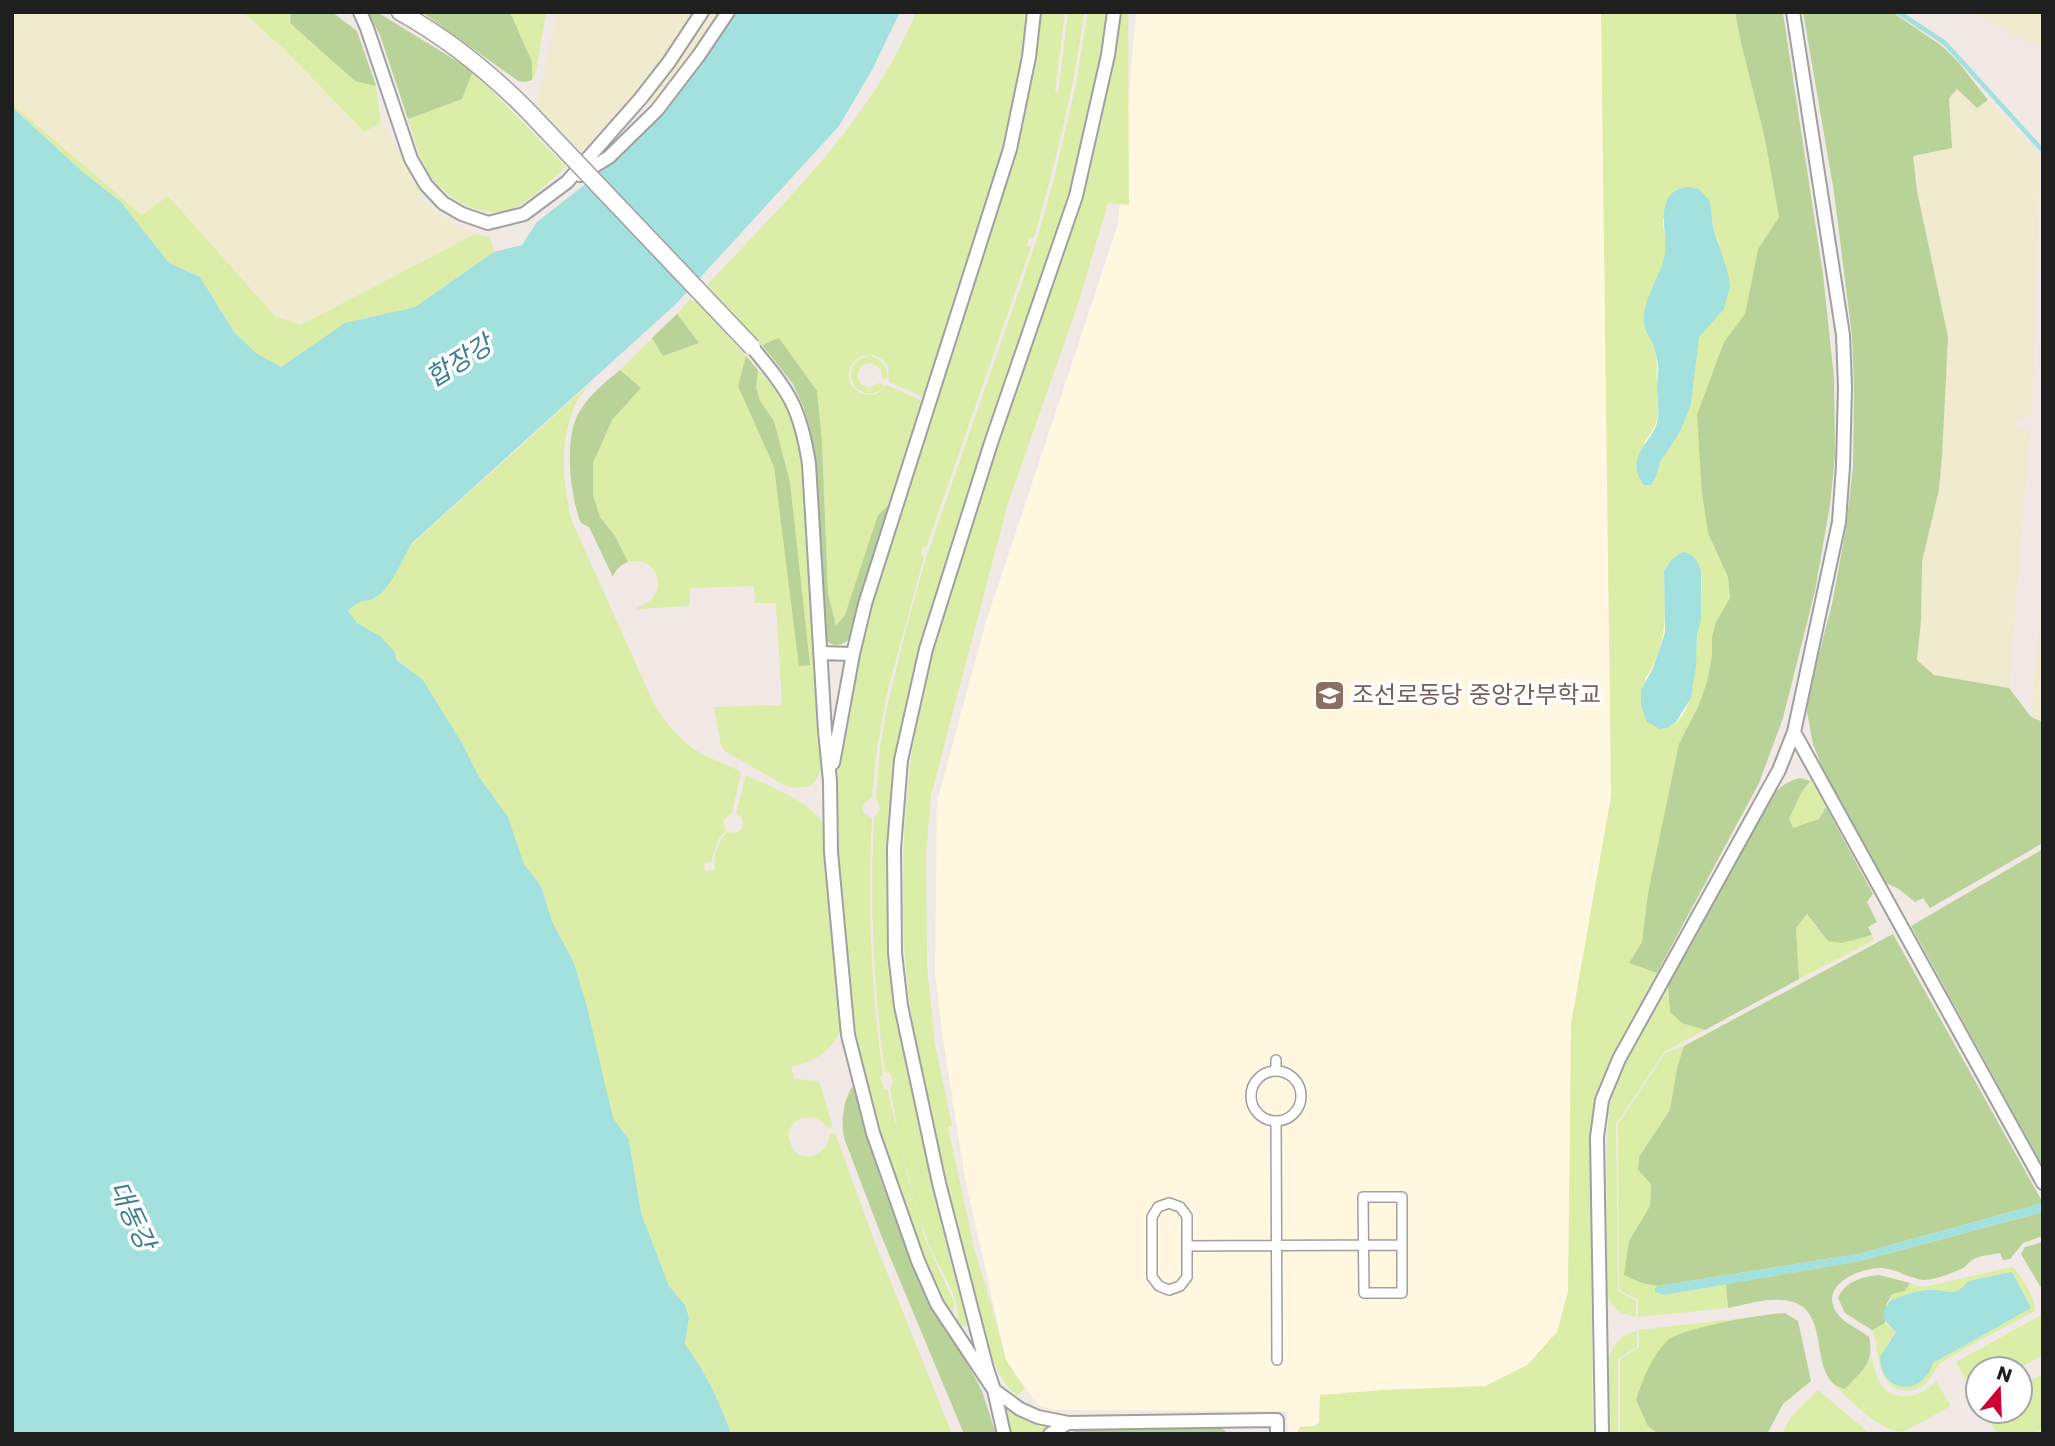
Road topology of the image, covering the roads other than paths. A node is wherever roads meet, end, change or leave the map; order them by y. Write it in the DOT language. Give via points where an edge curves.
graph roads {
  1 [pos="360,12"];
  2 [pos="400,12"];
  3 [pos="702,12"];
  4 [pos="728,12"];
  5 [pos="1034,12"];
  6 [pos="1114,12"];
  7 [pos="1793,12"];
  8 [pos="641,98"];
  9 [pos="657,110"];
  10 [pos="567,182"];
  11 [pos="751,347"];
  12 [pos="820,653"];
  13 [pos="853,654"];
  14 [pos="1794,732"];
  15 [pos="830,781"];
  16 [pos="1276,1060"];
  17 [pos="1276,1071"];
  18 [pos="1276,1121"];
  19 [pos="2043,1183"];
  20 [pos="1364,1245"];
  21 [pos="1402,1245"];
  22 [pos="1187,1246"];
  23 [pos="1277,1246"];
  24 [pos="1278,1360"];
  25 [pos="995,1390"];
  26 [pos="1068,1423"];
  27 [pos="1004,1434"];
  28 [pos="1050,1434"];
  29 [pos="1277,1434"];
  30 [pos="1602,1434"];
  1 -- 10 [label="street" via="411,159 443,203 488,223 524,214"];
  2 -- 11 [label="street, bridge" via="499,82"];
  3 -- 8 [label="street"];
  4 -- 9 [label="street"];
  5 -- 13 [label="street" via="1010,149"];
  6 -- 25 [label="street" via="1076,196 945,583 916,690 898,794 894,903 901,1006 942,1196"];
  7 -- 14 [label="street" via="1843,335 1845,387 1839,522"];
  8 -- 9 [label="street"];
  8 -- 10 [label="street"];
  9 -- 10 [label="street" via="609,157"];
  11 -- 12 [label="street" via="788,391 805,437"];
  12 -- 13 [label="street"];
  12 -- 15 [label="street"];
  13 -- 15 [label="street"];
  14 -- 19 [label="street"];
  14 -- 30 [label="street" via="1762,804 1619,1059 1602,1100 1597,1137"];
  15 -- 25 [label="street" via="831,852 848,1035 873,1133 937,1304"];
  16 -- 17 [label="street"];
  17 -- 18 [label="street" via="1292,1076 1301,1098 1294,1113"];
  17 -- 18 [label="street" via="1255,1081 1251,1097 1257,1112"];
  18 -- 23 [label="street"];
  20 -- 21 [label="street"];
  20 -- 21 [label="street" via="1364,1293 1402,1293"];
  20 -- 21 [label="street" via="1363,1197 1402,1197"];
  20 -- 23 [label="street"];
  22 -- 22 [label="street" via="1184,1211 1175,1204 1158,1207 1152,1217 1152,1276 1159,1286 1175,1289 1184,1282"];
  22 -- 23 [label="street"];
  23 -- 24 [label="street"];
  25 -- 26 [label="street" via="1020,1409"];
  25 -- 27 [label="street"];
  26 -- 28 [label="street"];
  26 -- 29 [label="street" via="1277,1420"];
}
